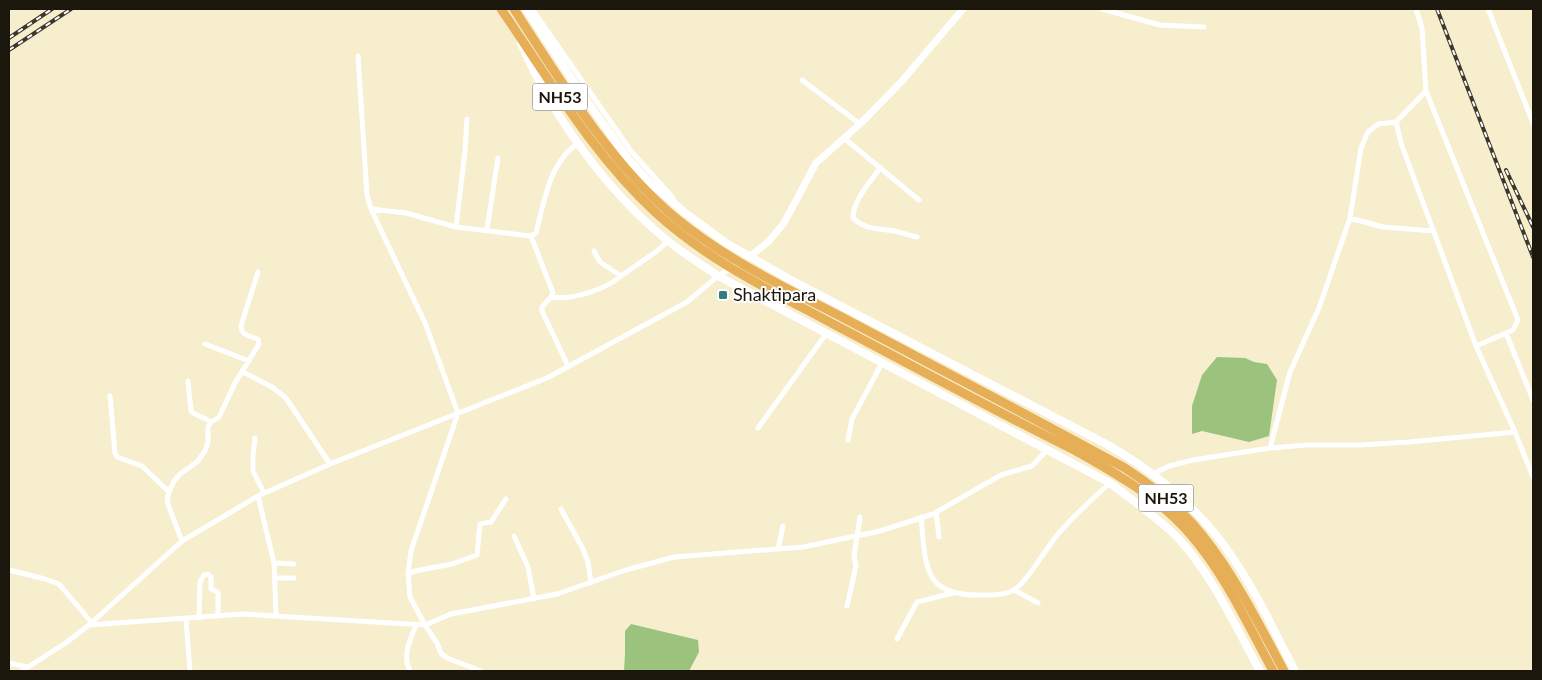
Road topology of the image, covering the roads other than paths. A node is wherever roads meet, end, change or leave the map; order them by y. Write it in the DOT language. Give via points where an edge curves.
graph roads {
  1 [pos="501,9"];
  2 [pos="514,9"];
  3 [pos="526,9"];
  4 [pos="532,9"];
  5 [pos="963,9"];
  6 [pos="1102,9"];
  7 [pos="1416,9"];
  8 [pos="1488,9"];
  9 [pos="1204,27"];
  10 [pos="515,29"];
  11 [pos="358,56"];
  12 [pos="802,80"];
  13 [pos="1426,91"];
  14 [pos="467,119"];
  15 [pos="1396,122"];
  16 [pos="1533,123"];
  17 [pos="860,124"];
  18 [pos="844,138"];
  19 [pos="579,143"];
  20 [pos="498,158"];
  21 [pos="880,168"];
  22 [pos="628,177"];
  23 [pos="919,200"];
  24 [pos="676,206"];
  25 [pos="371,209"];
  26 [pos="1350,218"];
  27 [pos="456,227"];
  28 [pos="487,229"];
  29 [pos="1433,231"];
  30 [pos="531,236"];
  31 [pos="917,237"];
  32 [pos="668,241"];
  33 [pos="594,251"];
  34 [pos="750,257"];
  35 [pos="258,272"];
  36 [pos="621,276"];
  37 [pos="718,276"];
  38 [pos="551,297"];
  39 [pos="1506,333"];
  40 [pos="826,334"];
  41 [pos="205,344"];
  42 [pos="1476,346"];
  43 [pos="249,361"];
  44 [pos="882,363"];
  45 [pos="568,366"];
  46 [pos="243,372"];
  47 [pos="188,381"];
  48 [pos="110,396"];
  49 [pos="982,397"];
  50 [pos="1533,400"];
  51 [pos="458,413"];
  52 [pos="211,422"];
  53 [pos="758,428"];
  54 [pos="1515,432"];
  55 [pos="255,438"];
  56 [pos="848,440"];
  57 [pos="1270,448"];
  58 [pos="1047,450"];
  59 [pos="330,464"];
  60 [pos="1153,474"];
  61 [pos="1533,477"];
  62 [pos="1110,483"];
  63 [pos="169,492"];
  64 [pos="264,493"];
  65 [pos="258,496"];
  66 [pos="506,498"];
  67 [pos="560,509"];
  68 [pos="936,512"];
  69 [pos="860,517"];
  70 [pos="921,517"];
  71 [pos="783,526"];
  72 [pos="514,536"];
  73 [pos="856,536"];
  74 [pos="939,536"];
  75 [pos="182,541"];
  76 [pos="778,549"];
  77 [pos="274,564"];
  78 [pos="294,564"];
  79 [pos="9,570"];
  80 [pos="408,574"];
  81 [pos="275,578"];
  82 [pos="294,578"];
  83 [pos="591,583"];
  84 [pos="1014,590"];
  85 [pos="952,593"];
  86 [pos="534,598"];
  87 [pos="1038,603"];
  88 [pos="847,606"];
  89 [pos="218,616"];
  90 [pos="276,616"];
  91 [pos="199,618"];
  92 [pos="186,619"];
  93 [pos="91,624"];
  94 [pos="416,625"];
  95 [pos="425,625"];
  96 [pos="897,639"];
  97 [pos="9,663"];
  98 [pos="24,669"];
  99 [pos="190,671"];
  100 [pos="410,671"];
  101 [pos="481,671"];
  102 [pos="1260,671"];
  103 [pos="1273,671"];
  104 [pos="1284,671"];
  105 [pos="1295,671"];
  1 -- 10 [label="highway, NH53"];
  2 -- 22 [label="highway, NH53"];
  3 -- 24 [label="main road" via="629,160"];
  4 -- 24 [label="street" via="631,151 673,198"];
  5 -- 17 [label="street" via="902,81"];
  6 -- 9 [label="street" via="1160,25"];
  7 -- 13 [label="street" via="1422,28"];
  8 -- 16 [label="street"];
  10 -- 19 [label="main road" via="543,90"];
  10 -- 22 [label="highway, NH53" via="589,138"];
  11 -- 25 [label="street" via="367,195"];
  12 -- 17 [label="street"];
  13 -- 15 [label="street"];
  13 -- 39 [label="street" via="1518,320 1514,330"];
  14 -- 27 [label="street"];
  15 -- 26 [label="street" via="1378,124 1364,138"];
  15 -- 29 [label="street"];
  17 -- 18 [label="street"];
  18 -- 21 [label="street"];
  18 -- 34 [label="street" via="816,163 784,223"];
  19 -- 30 [label="street" via="556,167 536,233"];
  19 -- 32 [label="main road" via="620,194"];
  20 -- 28 [label="street"];
  21 -- 23 [label="street"];
  21 -- 31 [label="street" via="863,192 853,218 871,228"];
  22 -- 49 [label="highway, NH53" via="677,218 742,264"];
  24 -- 34 [label="main road"];
  25 -- 27 [label="street"];
  25 -- 51 [label="street" via="425,322"];
  26 -- 29 [label="street" via="1383,227"];
  26 -- 57 [label="street" via="1319,308 1290,372"];
  27 -- 28 [label="street"];
  28 -- 30 [label="street"];
  29 -- 42 [label="street"];
  30 -- 38 [label="street" via="552,289"];
  32 -- 36 [label="street"];
  32 -- 37 [label="main road"];
  33 -- 36 [label="street" via="600,262"];
  34 -- 37 [label="street"];
  34 -- 60 [label="main road" via="1108,445"];
  35 -- 43 [label="street" via="241,326 243,334 259,340"];
  36 -- 38 [label="street" via="601,288 561,298"];
  37 -- 40 [label="main road"];
  37 -- 45 [label="street" via="686,302"];
  38 -- 45 [label="street" via="542,307 542,312"];
  39 -- 42 [label="street"];
  39 -- 50 [label="street"];
  40 -- 44 [label="main road"];
  40 -- 53 [label="street"];
  41 -- 43 [label="street"];
  42 -- 54 [label="street"];
  43 -- 46 [label="street"];
  44 -- 56 [label="street" via="852,419"];
  44 -- 58 [label="main road"];
  45 -- 51 [label="street" via="547,378"];
  46 -- 52 [label="street" via="218,417"];
  46 -- 59 [label="street" via="286,398"];
  47 -- 52 [label="street" via="191,411"];
  48 -- 63 [label="street" via="115,453 147,470"];
  49 -- 103 [label="highway, NH53" via="1118,475 1176,520 1215,568"];
  49 -- 104 [label="highway, NH53" via="1125,468 1174,505 1203,535 1221,560"];
  51 -- 59 [label="street"];
  51 -- 80 [label="street" via="411,551"];
  52 -- 63 [label="street" via="205,451 197,462 180,474"];
  54 -- 57 [label="street" via="1409,442"];
  54 -- 61 [label="street"];
  55 -- 64 [label="street" via="254,471"];
  57 -- 60 [label="street" via="1193,460"];
  58 -- 62 [label="main road"];
  58 -- 68 [label="street" via="1032,466 1001,475"];
  59 -- 64 [label="street"];
  60 -- 105 [label="main road" via="1216,536 1239,568"];
  62 -- 84 [label="street" via="1058,534"];
  62 -- 102 [label="main road" via="1178,539 1212,584"];
  63 -- 75 [label="street" via="169,507"];
  64 -- 65 [label="street"];
  65 -- 75 [label="street"];
  65 -- 77 [label="street"];
  66 -- 80 [label="street" via="491,522 480,524 477,555"];
  67 -- 83 [label="street" via="583,549"];
  68 -- 70 [label="street"];
  68 -- 74 [label="street"];
  69 -- 73 [label="street"];
  70 -- 73 [label="street"];
  70 -- 85 [label="street" via="925,563 940,586"];
  71 -- 76 [label="street"];
  72 -- 86 [label="street" via="528,567"];
  73 -- 76 [label="street"];
  73 -- 88 [label="street" via="856,566"];
  75 -- 93 [label="street"];
  76 -- 83 [label="street" via="674,557"];
  77 -- 78 [label="street"];
  77 -- 81 [label="street"];
  79 -- 93 [label="street" via="59,584"];
  80 -- 95 [label="street" via="410,596"];
  81 -- 82 [label="street"];
  81 -- 90 [label="street"];
  83 -- 86 [label="street"];
  84 -- 85 [label="street" via="996,595"];
  84 -- 87 [label="street"];
  85 -- 96 [label="street" via="917,602"];
  86 -- 95 [label="street" via="451,614"];
  89 -- 90 [label="street"];
  89 -- 91 [label="street"];
  89 -- 91 [label="street" via="218,592 212,589 208,574 200,582"];
  90 -- 94 [label="street"];
  91 -- 92 [label="street"];
  92 -- 93 [label="street"];
  92 -- 99 [label="street"];
  93 -- 98 [label="street"];
  94 -- 95 [label="street"];
  94 -- 100 [label="street" via="406,653"];
  95 -- 101 [label="street" via="443,655"];
  97 -- 98 [label="street"];
}
